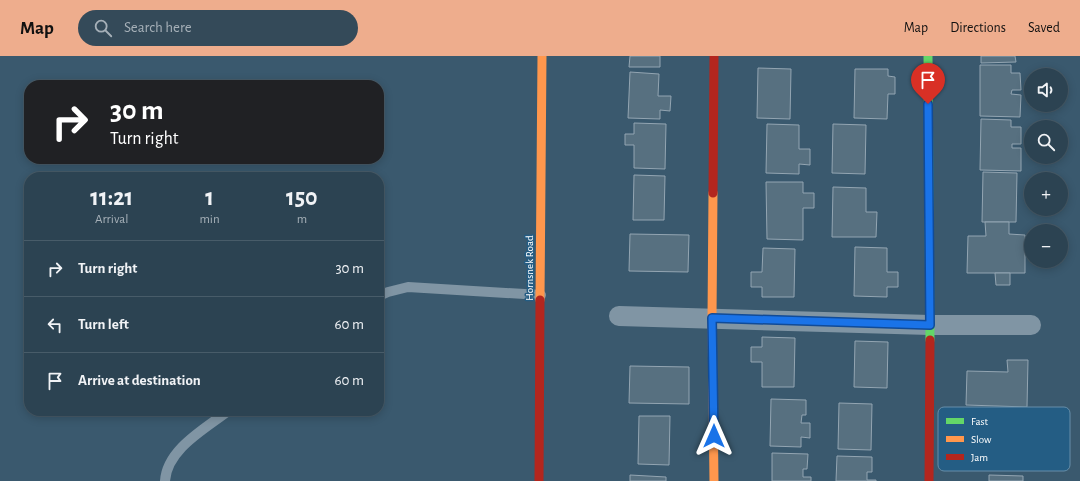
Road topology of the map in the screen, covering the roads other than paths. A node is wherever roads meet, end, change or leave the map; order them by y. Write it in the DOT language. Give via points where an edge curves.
graph roads {
  1 [pos="542,56"];
  2 [pos="714,56"];
  3 [pos="928,56"];
  4 [pos="384,294"];
  5 [pos="541,295"];
  6 [pos="619,316"];
  7 [pos="712,318"];
  8 [pos="930,325"];
  9 [pos="1030,325"];
  10 [pos="222,416"];
  11 [pos="165,481"];
  12 [pos="539,481"];
  13 [pos="714,481"];
  14 [pos="929,481"];
  1 -- 5 [label="street, Hornsnek Road"];
  2 -- 7 [label="street"];
  3 -- 8 [label="street"];
  4 -- 5 [label="lane" via="408,287"];
  5 -- 12 [label="street, Hornsnek Road"];
  6 -- 7 [label="street"];
  7 -- 8 [label="street"];
  7 -- 13 [label="street"];
  8 -- 9 [label="street"];
  8 -- 14 [label="street"];
  10 -- 11 [label="lane" via="182,447 171,460"];
}
